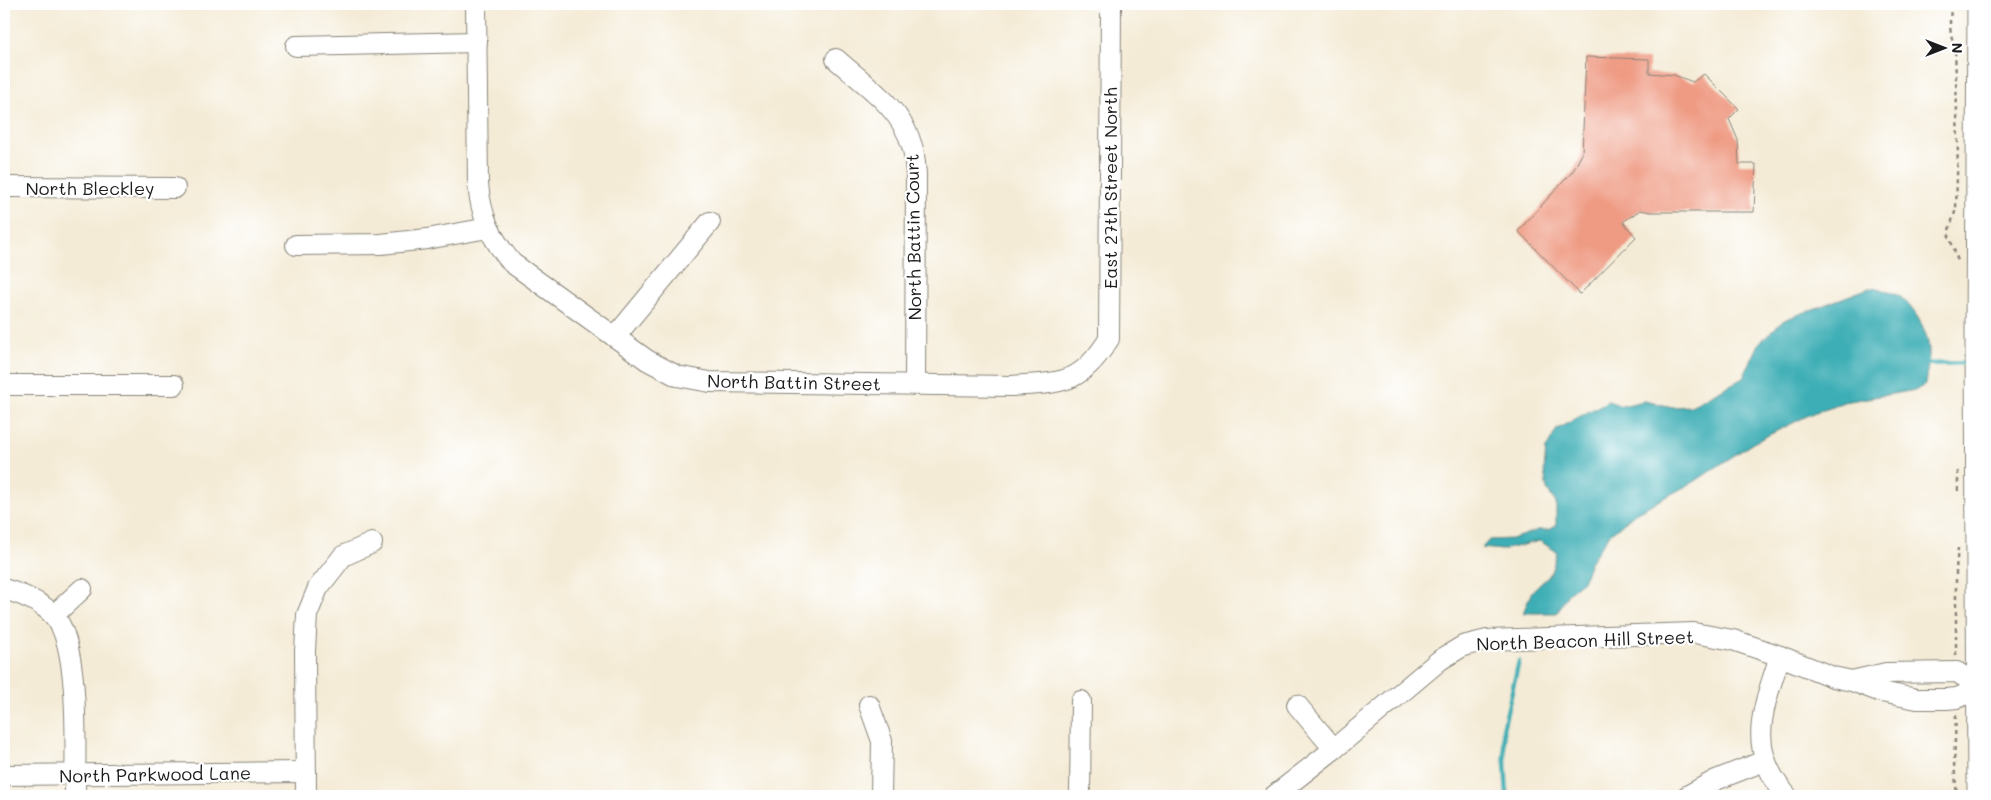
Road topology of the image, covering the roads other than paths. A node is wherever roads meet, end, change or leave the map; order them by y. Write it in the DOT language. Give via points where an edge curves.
graph roads {
  1 [pos="476,4"];
  2 [pos="1111,4"];
  3 [pos="1980,4"];
  4 [pos="477,42"];
  5 [pos="296,46"];
  6 [pos="836,59"];
  7 [pos="1983,154"];
  8 [pos="4,187"];
  9 [pos="175,188"];
  10 [pos="710,222"];
  11 [pos="488,228"];
  12 [pos="296,245"];
  13 [pos="615,337"];
  14 [pos="1089,366"];
  15 [pos="4,385"];
  16 [pos="174,385"];
  17 [pos="915,385"];
  18 [pos="372,543"];
  19 [pos="4,589"];
  20 [pos="82,589"];
  21 [pos="54,615"];
  22 [pos="1780,656"];
  23 [pos="1852,681"];
  24 [pos="1981,688"];
  25 [pos="1081,701"];
  26 [pos="869,705"];
  27 [pos="1297,705"];
  28 [pos="1334,749"];
  29 [pos="1764,760"];
  30 [pos="306,772"];
  31 [pos="75,774"];
  32 [pos="4,775"];
  33 [pos="75,796"];
  34 [pos="306,796"];
  35 [pos="881,796"];
  36 [pos="1080,796"];
  37 [pos="1274,796"];
  38 [pos="1687,796"];
  39 [pos="1786,796"];
  40 [pos="1980,796"];
  1 -- 4 [label="street, North Battin Street"];
  2 -- 14 [label="street, East 27th Street North" via="1109,339"];
  3 -- 7 [label="main road"];
  4 -- 5 [label="street"];
  4 -- 11 [label="street, North Battin Street" via="478,184 480,207"];
  6 -- 17 [label="street, North Battin Court" via="884,100 901,120 912,147 916,174"];
  7 -- 24 [label="main road" via="1978,334"];
  8 -- 9 [label="street, North Bleckley"];
  10 -- 13 [label="street"];
  11 -- 12 [label="street" via="381,244"];
  11 -- 13 [label="street, North Battin Street" via="497,246 512,263"];
  13 -- 17 [label="street, North Battin Street" via="646,360 677,376 710,382"];
  14 -- 17 [label="street, North Battin Street" via="1082,373 1056,383"];
  15 -- 16 [label="street"];
  18 -- 30 [label="street" via="343,556 318,588 307,615"];
  19 -- 21 [label="street" via="22,595"];
  20 -- 21 [label="street"];
  21 -- 31 [label="street" via="68,646 74,680"];
  22 -- 23 [label="street, North Beacon Hill Street"];
  22 -- 28 [label="street, North Beacon Hill Street" via="1733,640 1694,633 1487,640 1463,646 1440,660"];
  22 -- 29 [label="street" via="1762,712"];
  23 -- 24 [label="street, North Beacon Hill Street" via="1881,692 1917,699 1957,698"];
  23 -- 24 [label="street, North Beacon Hill Street" via="1886,673 1957,672"];
  24 -- 40 [label="main road"];
  25 -- 36 [label="street"];
  26 -- 35 [label="street" via="882,741"];
  27 -- 28 [label="street"];
  28 -- 37 [label="street, North Beacon Hill Street"];
  29 -- 38 [label="street"];
  29 -- 39 [label="street"];
  30 -- 31 [label="street, North Parkwood Lane"];
  30 -- 34 [label="street"];
  31 -- 32 [label="street, North Parkwood Lane"];
  31 -- 33 [label="street"];
}
